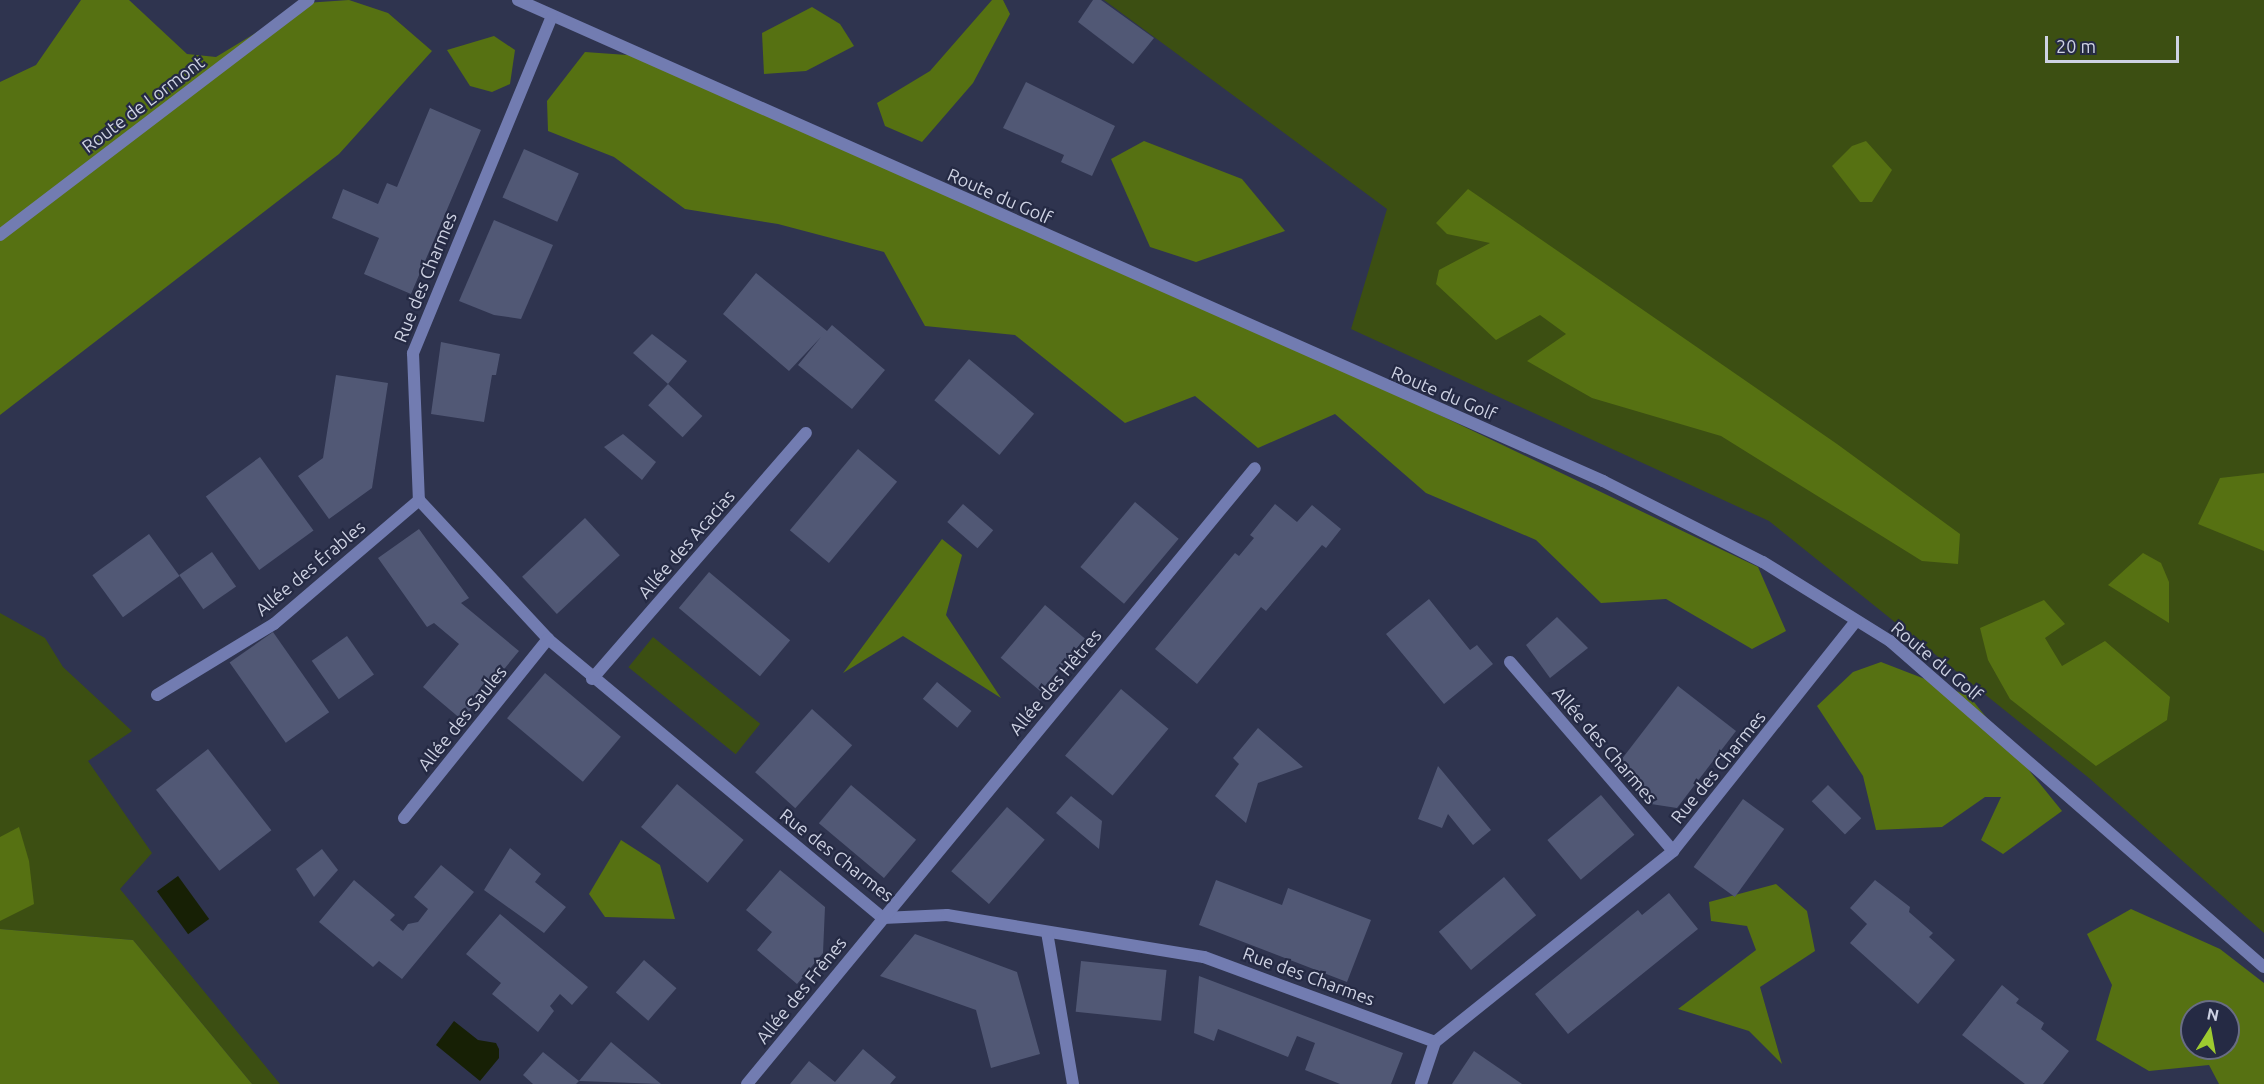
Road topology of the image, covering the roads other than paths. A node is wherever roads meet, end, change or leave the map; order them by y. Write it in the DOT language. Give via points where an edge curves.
graph roads {
  1 [pos="309,0"];
  2 [pos="518,0"];
  3 [pos="552,16"];
  4 [pos="0,236"];
  5 [pos="806,433"];
  6 [pos="1255,468"];
  7 [pos="419,500"];
  8 [pos="1855,622"];
  9 [pos="548,639"];
  10 [pos="1510,662"];
  11 [pos="592,679"];
  12 [pos="157,695"];
  13 [pos="404,818"];
  14 [pos="1673,851"];
  15 [pos="883,918"];
  16 [pos="1047,932"];
  17 [pos="2264,967"];
  18 [pos="1435,1042"];
  19 [pos="747,1084"];
  20 [pos="1073,1084"];
  21 [pos="1421,1084"];
  1 -- 4 [label="street, Route de Lormont"];
  2 -- 3 [label="street, Route du Golf"];
  3 -- 7 [label="street, Rue des Charmes" via="413,353"];
  3 -- 8 [label="street, Route du Golf" via="1603,481 1763,562"];
  5 -- 11 [label="street, Allée des Acacias"];
  6 -- 15 [label="street, Allée des Hêtres"];
  7 -- 9 [label="street, Rue des Charmes"];
  7 -- 12 [label="street, Allée des Érables" via="273,624"];
  8 -- 14 [label="street, Rue des Charmes"];
  8 -- 17 [label="street, Route du Golf" via="1890,641"];
  9 -- 11 [label="street, Rue des Charmes"];
  9 -- 13 [label="street, Allée des Saules"];
  10 -- 14 [label="street, Allée des Charmes"];
  11 -- 15 [label="street, Rue des Charmes"];
  14 -- 18 [label="street, Rue des Charmes"];
  15 -- 16 [label="street, Rue des Charmes" via="947,915"];
  15 -- 19 [label="street, Allée des Frênes"];
  16 -- 18 [label="street, Rue des Charmes" via="1204,957"];
  16 -- 20 [label="street"];
  18 -- 21 [label="street"];
}
